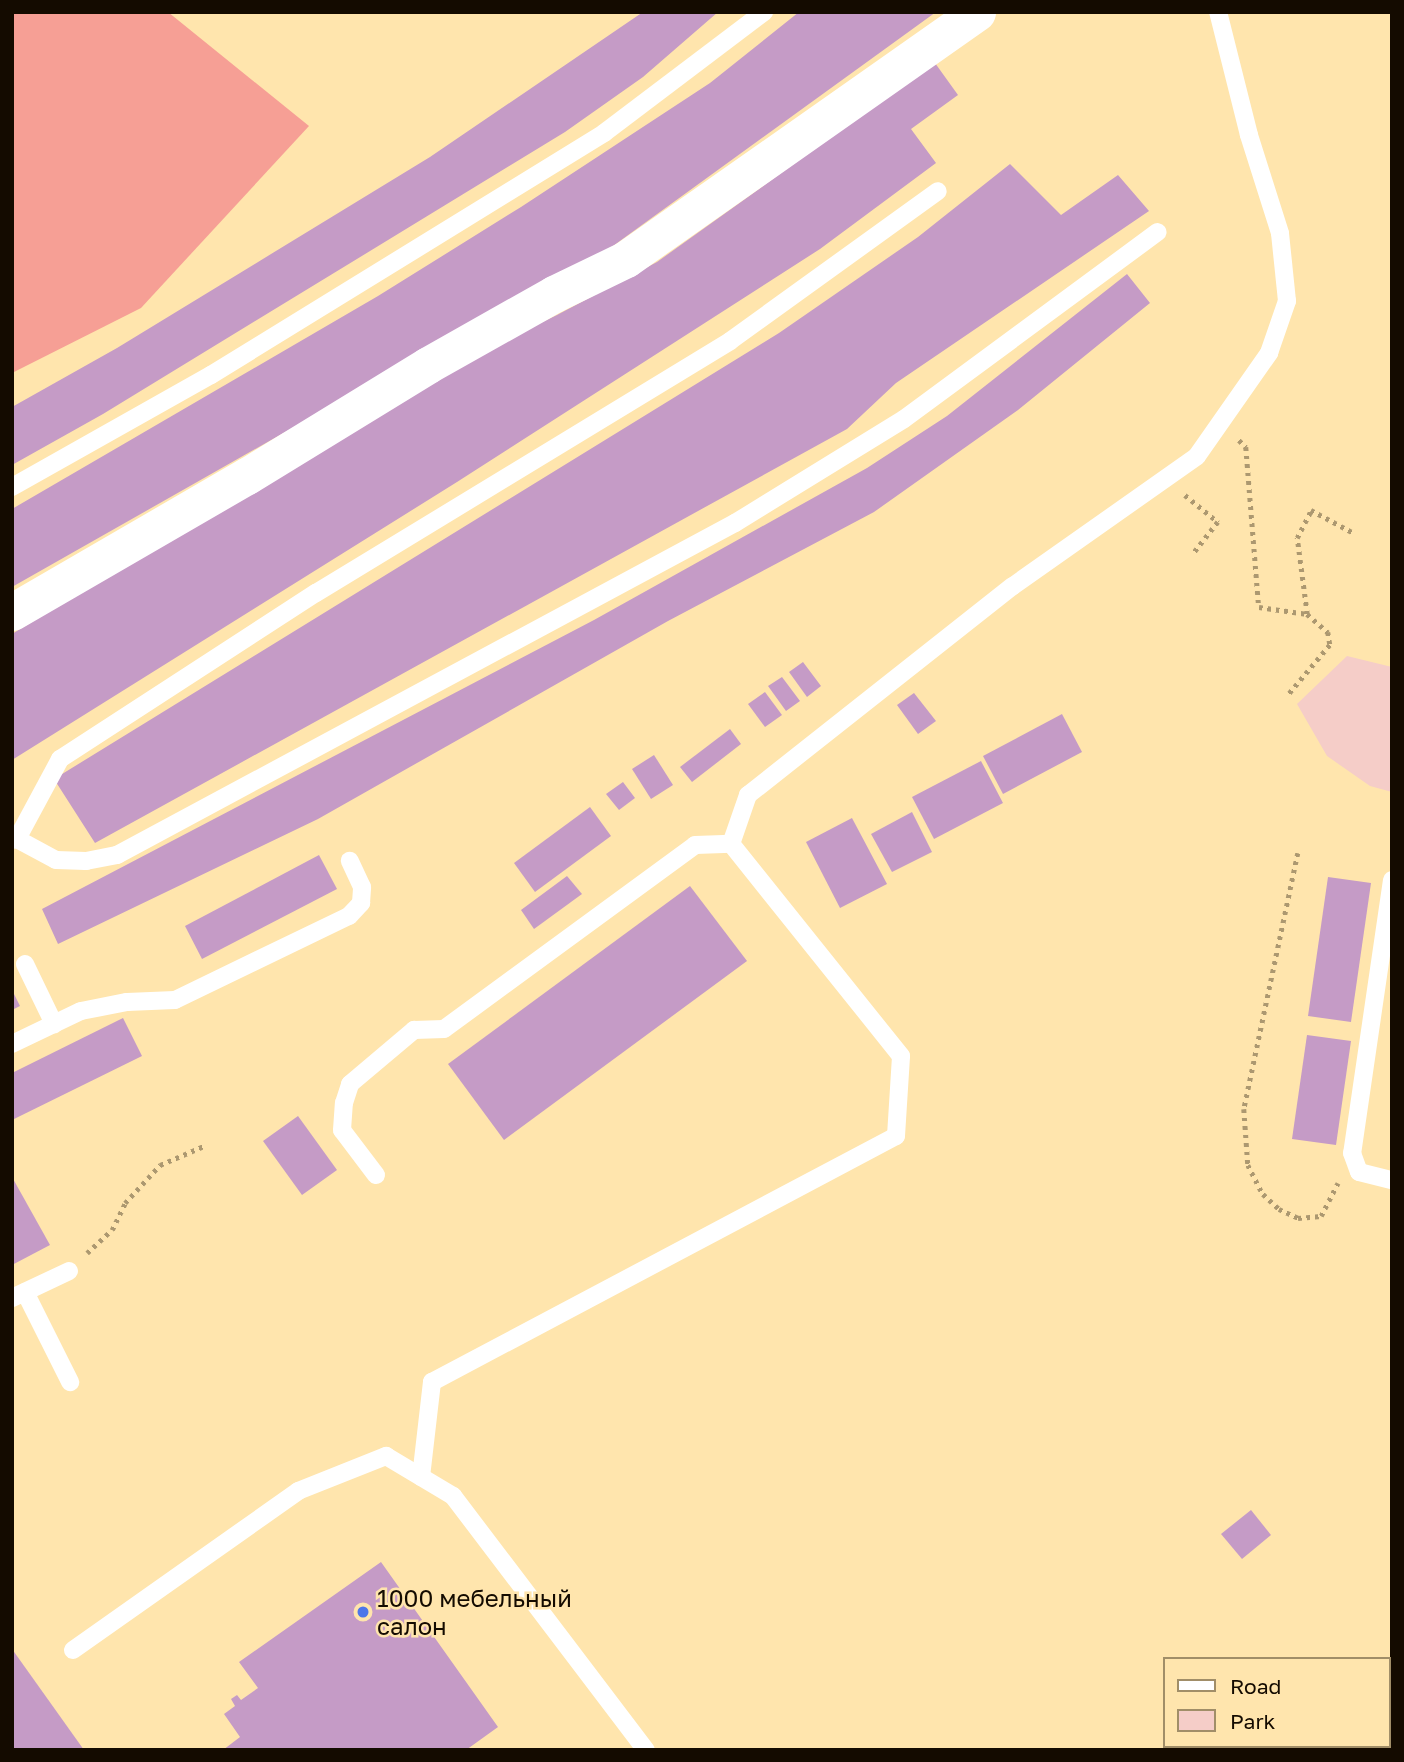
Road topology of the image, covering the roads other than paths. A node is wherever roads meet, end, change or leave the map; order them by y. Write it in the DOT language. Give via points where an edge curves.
graph roads {
  1 [pos="764,12"];
  2 [pos="977,12"];
  3 [pos="1218,12"];
  4 [pos="938,191"];
  5 [pos="1158,232"];
  6 [pos="12,488"];
  7 [pos="12,612"];
  8 [pos="15,840"];
  9 [pos="731,844"];
  10 [pos="350,861"];
  11 [pos="1392,880"];
  12 [pos="25,964"];
  13 [pos="54,1024"];
  14 [pos="12,1044"];
  15 [pos="376,1175"];
  16 [pos="1392,1181"];
  17 [pos="69,1271"];
  18 [pos="19,1295"];
  19 [pos="70,1382"];
  20 [pos="421,1477"];
  21 [pos="73,1650"];
  22 [pos="646,1750"];
  1 -- 6 [label="lane" via="604,133 211,375"];
  2 -- 7 [label="street" via="626,259 428,365"];
  3 -- 9 [label="lane" via="1280,233 1287,301 1269,353 1197,456 1013,586 748,795"];
  4 -- 8 [label="lane" via="730,341 316,593 60,759"];
  5 -- 8 [label="lane" via="904,419 735,523 117,855 56,860"];
  9 -- 15 [label="lane" via="695,845 444,1029 414,1030 350,1084 342,1130"];
  9 -- 20 [label="lane" via="901,1056 896,1136 432,1382"];
  10 -- 13 [label="lane" via="362,887 361,903 349,916 175,1000 127,1002"];
  11 -- 16 [label="lane" via="1352,1153 1359,1172"];
  12 -- 13 [label="lane"];
  13 -- 14 [label="lane"];
  17 -- 18 [label="lane"];
  18 -- 19 [label="lane"];
  20 -- 21 [label="lane" via="386,1456 298,1491"];
  20 -- 22 [label="lane" via="453,1496"];
}
